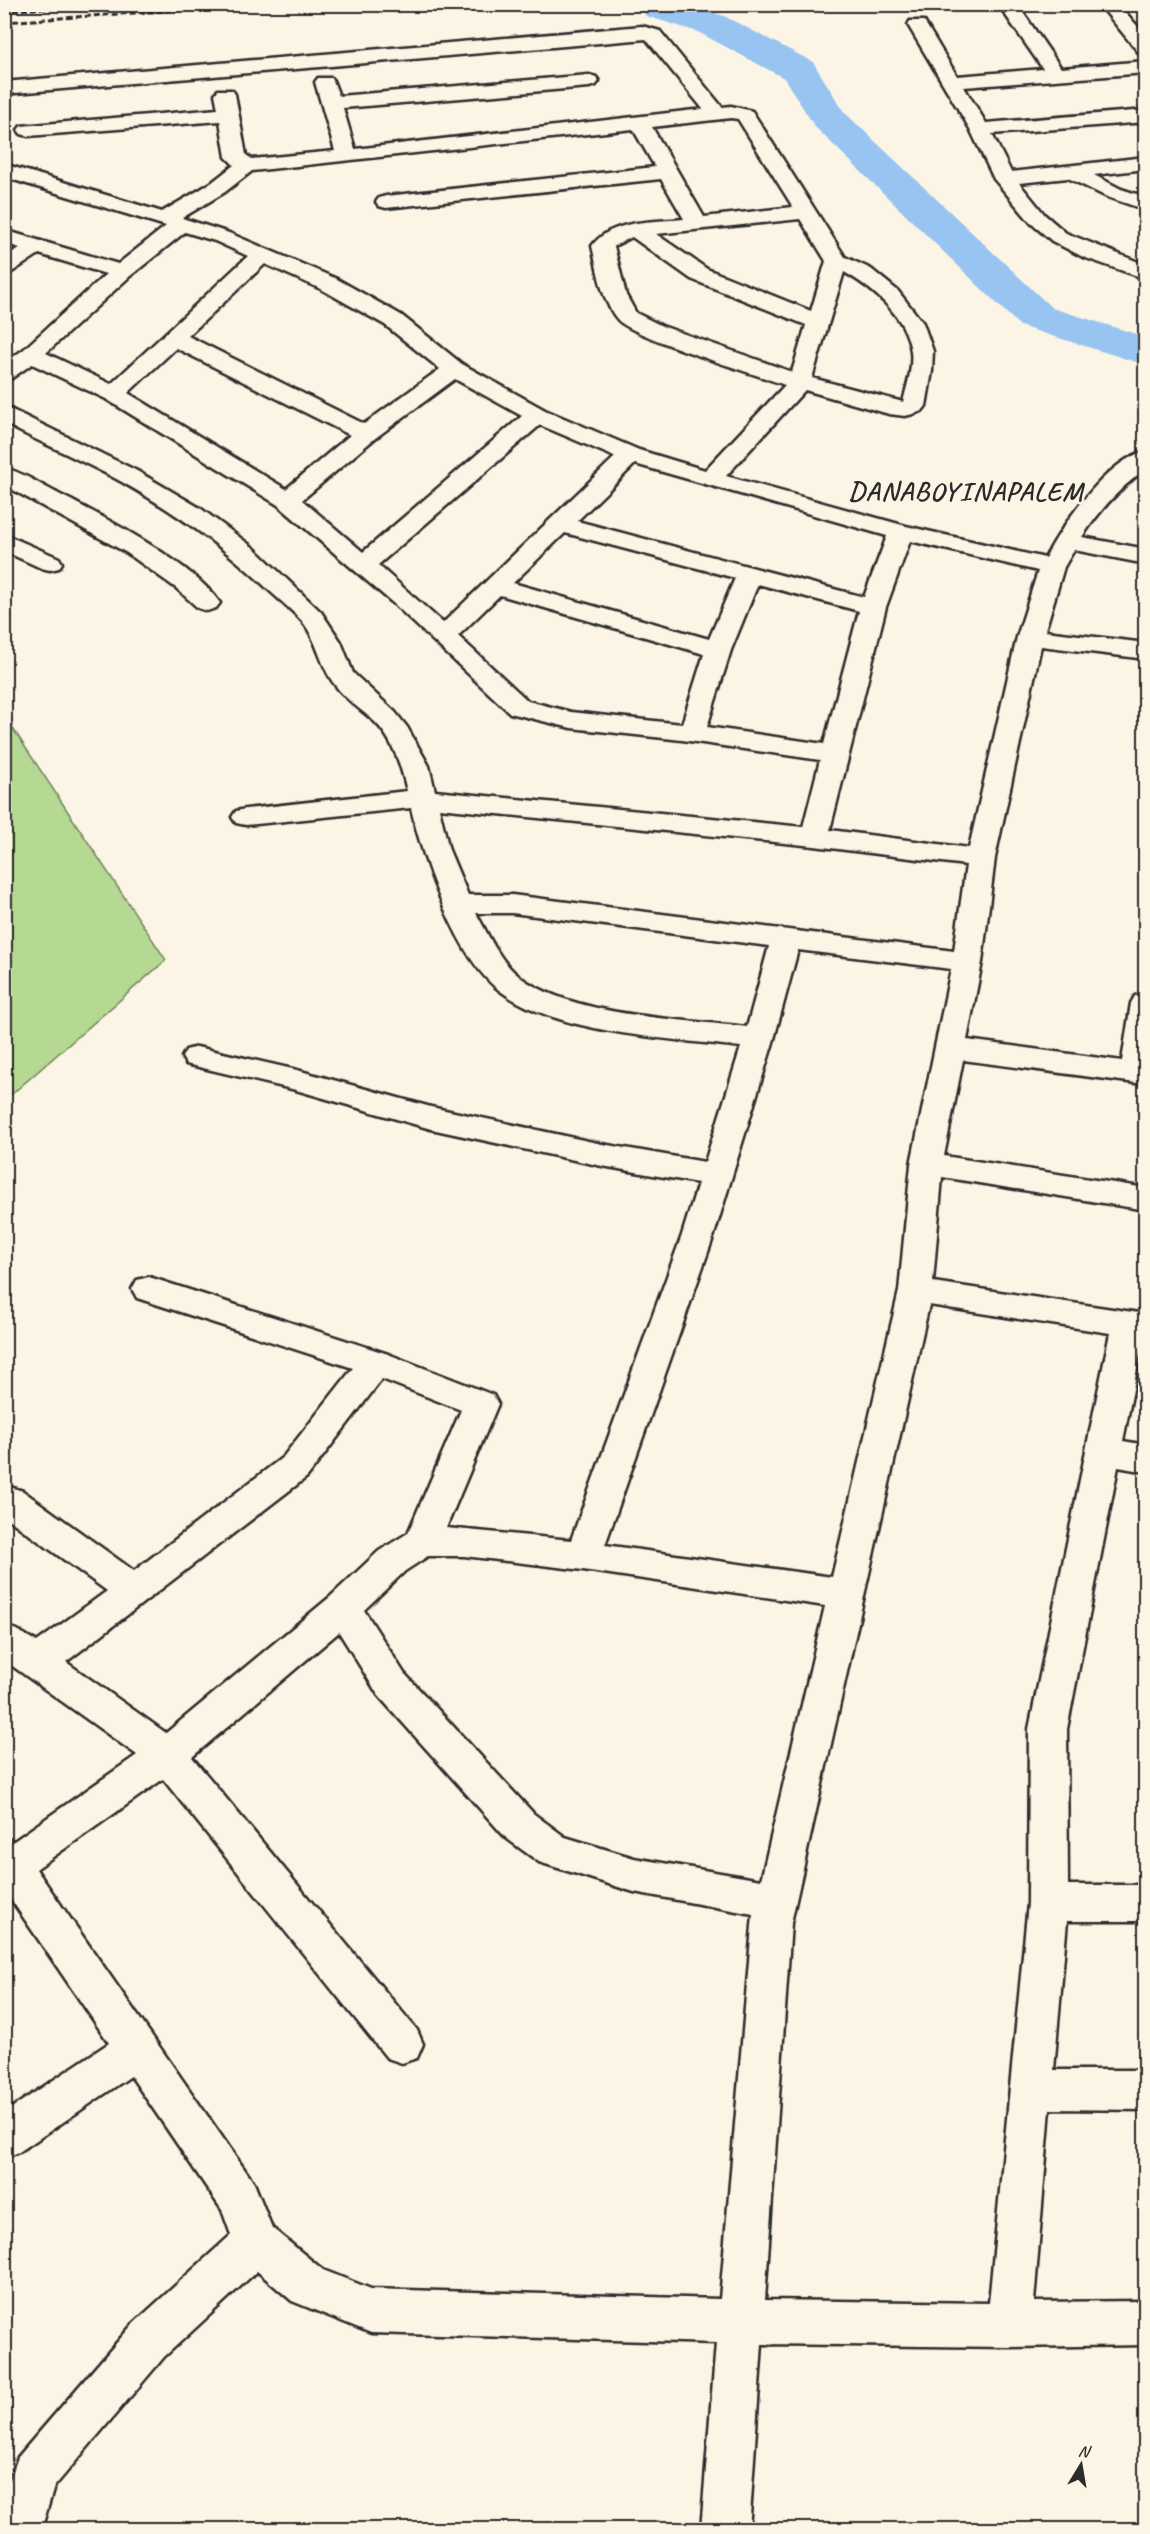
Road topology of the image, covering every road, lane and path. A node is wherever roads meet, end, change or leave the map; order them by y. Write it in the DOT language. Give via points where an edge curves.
graph roads {
  1 [pos="1007,4"];
  2 [pos="1108,4"];
  3 [pos="917,25"];
  4 [pos="559,40"];
  5 [pos="1146,49"];
  6 [pos="318,60"];
  7 [pos="1146,67"];
  8 [pos="220,68"];
  9 [pos="1055,73"];
  10 [pos="589,81"];
  11 [pos="950,82"];
  12 [pos="4,88"];
  13 [pos="331,103"];
  14 [pos="228,114"];
  15 [pos="717,114"];
  16 [pos="1146,116"];
  17 [pos="639,122"];
  18 [pos="618,125"];
  19 [pos="980,129"];
  20 [pos="28,130"];
  21 [pos="347,156"];
  22 [pos="1146,163"];
  23 [pos="4,170"];
  24 [pos="240,171"];
  25 [pos="669,172"];
  26 [pos="1072,172"];
  27 [pos="1004,179"];
  28 [pos="386,202"];
  29 [pos="1146,204"];
  30 [pos="807,212"];
  31 [pos="173,221"];
  32 [pos="697,223"];
  33 [pos="636,230"];
  34 [pos="4,236"];
  35 [pos="37,246"];
  36 [pos="262,255"];
  37 [pos="837,261"];
  38 [pos="4,267"];
  39 [pos="121,272"];
  40 [pos="1146,273"];
  41 [pos="817,321"];
  42 [pos="176,339"];
  43 [pos="31,355"];
  44 [pos="454,369"];
  45 [pos="4,373"];
  46 [pos="800,382"];
  47 [pos="114,394"];
  48 [pos="4,413"];
  49 [pos="537,415"];
  50 [pos="366,434"];
  51 [pos="631,455"];
  52 [pos="1146,458"];
  53 [pos="4,475"];
  54 [pos="710,480"];
  55 [pos="287,500"];
  56 [pos="560,524"];
  57 [pos="901,532"];
  58 [pos="4,541"];
  59 [pos="1059,554"];
  60 [pos="1146,557"];
  61 [pos="50,563"];
  62 [pos="364,564"];
  63 [pos="749,575"];
  64 [pos="495,586"];
  65 [pos="207,603"];
  66 [pos="873,607"];
  67 [pos="443,636"];
  68 [pos="1030,637"];
  69 [pos="718,650"];
  70 [pos="1146,651"];
  71 [pos="692,733"];
  72 [pos="834,754"];
  73 [pos="422,798"];
  74 [pos="246,817"];
  75 [pos="814,837"];
  76 [pos="981,858"];
  77 [pos="457,904"];
  78 [pos="786,938"];
  79 [pos="967,962"];
  80 [pos="1146,1003"];
  81 [pos="759,1039"];
  82 [pos="949,1048"];
  83 [pos="197,1057"];
  84 [pos="1141,1074"];
  85 [pos="927,1164"];
  86 [pos="716,1175"];
  87 [pos="1146,1198"];
  88 [pos="149,1289"];
  89 [pos="916,1291"];
  90 [pos="1137,1325"];
  91 [pos="376,1364"];
  92 [pos="1104,1451"];
  93 [pos="1146,1459"];
  94 [pos="10,1501"];
  95 [pos="422,1542"];
  96 [pos="583,1556"];
  97 [pos="134,1591"];
  98 [pos="847,1594"];
  99 [pos="343,1607"];
  100 [pos="4,1641"];
  101 [pos="38,1662"];
  102 [pos="167,1755"];
  103 [pos="7,1863"];
  104 [pos="776,1900"];
  105 [pos="1146,1903"];
  106 [pos="1048,1904"];
  107 [pos="402,2044"];
  108 [pos="136,2049"];
  109 [pos="1032,2089"];
  110 [pos="1146,2090"];
  111 [pos="4,2138"];
  112 [pos="256,2242"];
  113 [pos="741,2322"];
  114 [pos="1146,2324"];
  115 [pos="1009,2325"];
  116 [pos="17,2529"];
  117 [pos="725,2529"];
  1 -- 9 [label="street"];
  2 -- 5 [label="street"];
  3 -- 11 [label="street"];
  4 -- 6 [label="street"];
  4 -- 10 [label="street"];
  4 -- 15 [label="street" via="642,32 653,35"];
  6 -- 8 [label="street"];
  6 -- 13 [label="street"];
  7 -- 9 [label="street"];
  8 -- 12 [label="street"];
  8 -- 14 [label="street"];
  9 -- 11 [label="street"];
  10 -- 13 [label="street"];
  10 -- 18 [label="street"];
  11 -- 19 [label="street"];
  13 -- 21 [label="street"];
  14 -- 20 [label="street"];
  14 -- 24 [label="street"];
  15 -- 17 [label="street"];
  15 -- 30 [label="street" via="745,115"];
  16 -- 19 [label="street"];
  17 -- 18 [label="street"];
  17 -- 25 [label="street"];
  18 -- 21 [label="street"];
  19 -- 27 [label="street"];
  21 -- 24 [label="street"];
  22 -- 26 [label="street"];
  23 -- 31 [label="street"];
  24 -- 31 [label="street"];
  25 -- 28 [label="street"];
  25 -- 32 [label="street"];
  26 -- 27 [label="street"];
  26 -- 29 [label="street" via="1113,193"];
  27 -- 40 [label="street" via="1059,237"];
  30 -- 32 [label="street"];
  30 -- 37 [label="street"];
  31 -- 36 [label="street"];
  31 -- 39 [label="street"];
  32 -- 33 [label="street"];
  33 -- 41 [label="street" via="699,274"];
  33 -- 46 [label="street" via="616,235 603,246 615,295 627,317 654,331"];
  34 -- 35 [label="street"];
  35 -- 38 [label="street"];
  35 -- 39 [label="street"];
  36 -- 42 [label="street"];
  36 -- 44 [label="street" via="329,284 393,320"];
  37 -- 41 [label="street"];
  37 -- 46 [label="street" via="858,268 910,319 922,351 914,406 889,407"];
  39 -- 43 [label="street"];
  41 -- 46 [label="street"];
  42 -- 47 [label="street"];
  42 -- 50 [label="street"];
  43 -- 45 [label="street"];
  43 -- 47 [label="street"];
  44 -- 49 [label="street"];
  44 -- 50 [label="street"];
  46 -- 54 [label="street"];
  47 -- 55 [label="street"];
  48 -- 73 [label="street" via="163,495 224,535 279,584 312,617 350,687 398,733 416,766"];
  49 -- 51 [label="street"];
  49 -- 62 [label="street"];
  50 -- 55 [label="street"];
  51 -- 54 [label="street"];
  51 -- 56 [label="street"];
  52 -- 59 [label="street" via="1094,502"];
  53 -- 65 [label="street" via="154,558"];
  54 -- 57 [label="street"];
  55 -- 62 [label="street"];
  56 -- 63 [label="street"];
  56 -- 64 [label="street"];
  57 -- 59 [label="street"];
  57 -- 66 [label="street"];
  58 -- 61 [label="street"];
  59 -- 60 [label="street"];
  59 -- 68 [label="street"];
  62 -- 67 [label="street"];
  63 -- 66 [label="street"];
  63 -- 69 [label="street"];
  64 -- 67 [label="street"];
  64 -- 69 [label="street"];
  66 -- 72 [label="street"];
  67 -- 71 [label="street" via="519,707 536,713"];
  68 -- 70 [label="street"];
  68 -- 76 [label="street"];
  69 -- 71 [label="street"];
  71 -- 72 [label="street"];
  72 -- 75 [label="street"];
  73 -- 74 [label="street"];
  73 -- 75 [label="street"];
  73 -- 77 [label="street" via="435,850"];
  75 -- 76 [label="street"];
  76 -- 79 [label="street"];
  77 -- 78 [label="street" via="512,903"];
  77 -- 81 [label="street" via="487,960 509,983 539,1001 612,1021"];
  78 -- 79 [label="street"];
  78 -- 81 [label="street"];
  79 -- 82 [label="street"];
  80 -- 84 [label="street"];
  81 -- 86 [label="street"];
  82 -- 84 [label="street"];
  82 -- 85 [label="street"];
  83 -- 86 [label="street" via="432,1118"];
  85 -- 87 [label="street"];
  85 -- 89 [label="street"];
  86 -- 96 [label="street"];
  88 -- 91 [label="street"];
  89 -- 90 [label="street"];
  89 -- 98 [label="street"];
  90 -- 92 [label="street"];
  91 -- 95 [label="street" via="481,1404"];
  91 -- 97 [label="street" via="295,1467"];
  92 -- 93 [label="street"];
  92 -- 106 [label="street" via="1048,1729"];
  94 -- 97 [label="street"];
  95 -- 96 [label="street" via="464,1542"];
  95 -- 99 [label="street" via="392,1561"];
  96 -- 98 [label="street"];
  97 -- 101 [label="street"];
  98 -- 104 [label="street"];
  99 -- 102 [label="street"];
  99 -- 104 [label="street" via="391,1684 520,1826 553,1850 634,1875"];
  100 -- 101 [label="street"];
  101 -- 102 [label="street"];
  102 -- 103 [label="street"];
  102 -- 107 [label="street"];
  103 -- 108 [label="street"];
  104 -- 113 [label="street" via="771,1923"];
  105 -- 106 [label="street"];
  106 -- 109 [label="street"];
  108 -- 111 [label="street"];
  108 -- 112 [label="street" via="238,2198"];
  109 -- 110 [label="street"];
  109 -- 115 [label="street"];
  112 -- 113 [label="street" via="308,2286 372,2311"];
  112 -- 116 [label="street" via="148,2341 35,2474"];
  113 -- 115 [label="street"];
  113 -- 117 [label="street"];
  114 -- 115 [label="street"];
}
